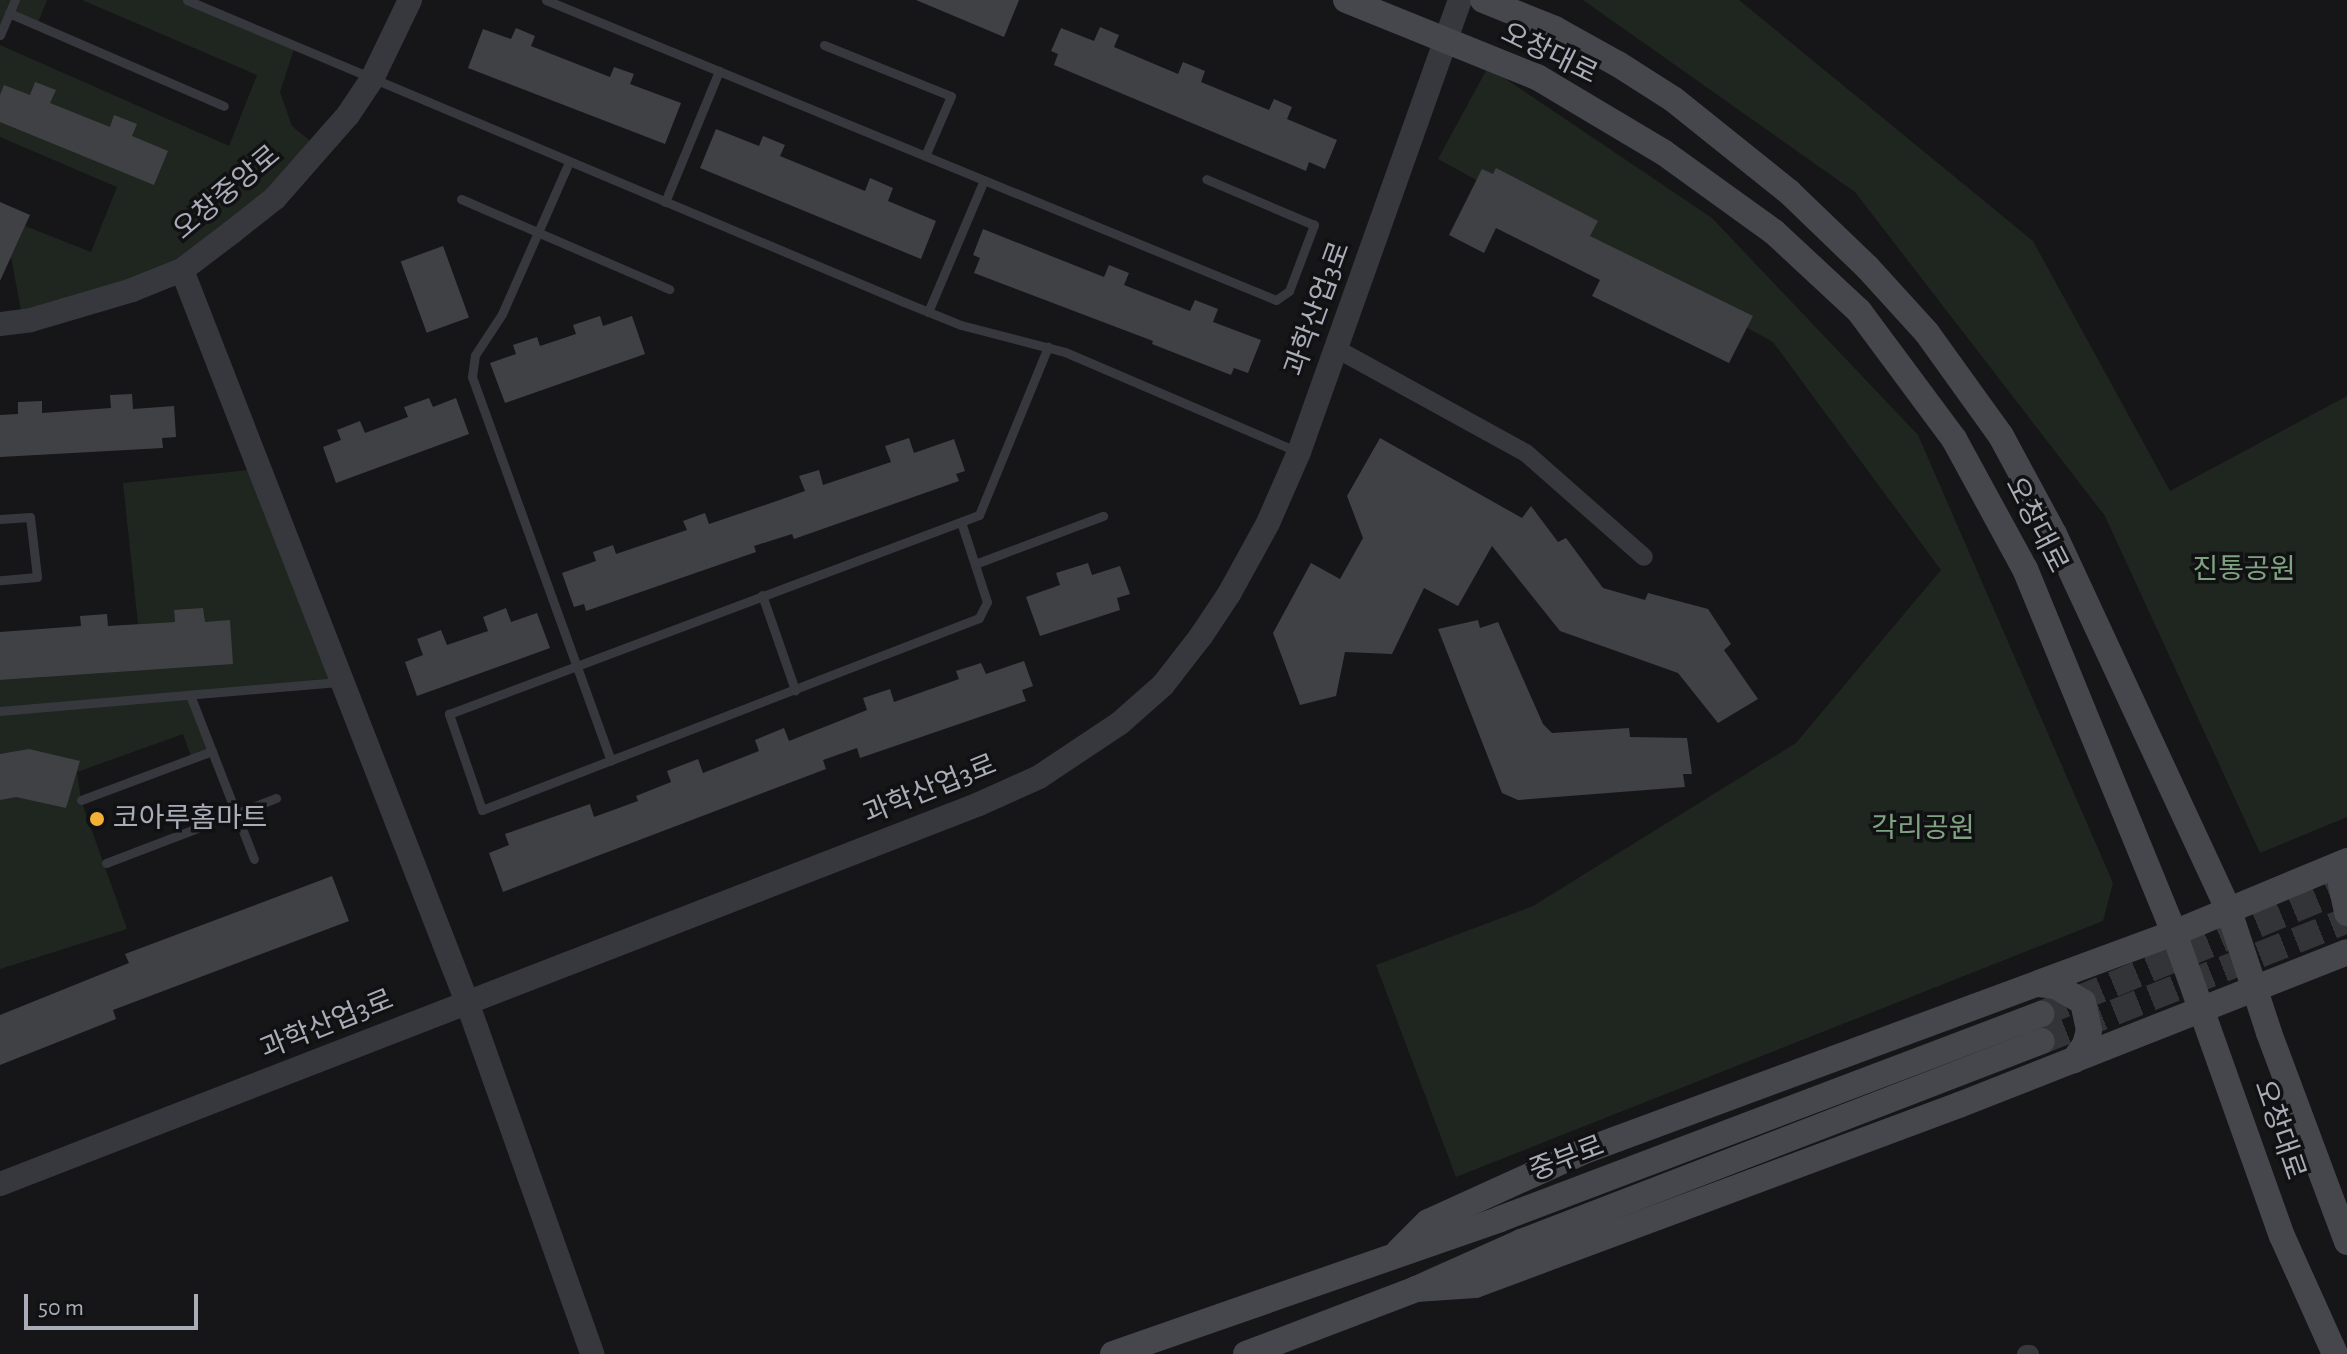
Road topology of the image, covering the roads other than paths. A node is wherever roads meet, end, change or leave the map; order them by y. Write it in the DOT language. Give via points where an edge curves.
graph roads {
  1 [pos="15,0"];
  2 [pos="187,0"];
  3 [pos="410,0"];
  4 [pos="546,0"];
  5 [pos="1346,0"];
  6 [pos="1460,0"];
  7 [pos="1483,0"];
  8 [pos="9,13"];
  9 [pos="0,35"];
  10 [pos="1445,41"];
  11 [pos="824,45"];
  12 [pos="719,71"];
  13 [pos="372,79"];
  14 [pos="224,106"];
  15 [pos="925,156"];
  16 [pos="569,162"];
  17 [pos="1206,179"];
  18 [pos="984,180"];
  19 [pos="461,199"];
  20 [pos="665,202"];
  21 [pos="538,232"];
  22 [pos="182,270"];
  23 [pos="669,289"];
  24 [pos="928,312"];
  25 [pos="0,324"];
  26 [pos="1048,347"];
  27 [pos="1335,348"];
  28 [pos="1299,452"];
  29 [pos="1103,516"];
  30 [pos="0,519"];
  31 [pos="961,522"];
  32 [pos="1644,557"];
  33 [pos="975,564"];
  34 [pos="0,580"];
  35 [pos="762,595"];
  36 [pos="576,664"];
  37 [pos="340,682"];
  38 [pos="795,690"];
  39 [pos="190,695"];
  40 [pos="0,711"];
  41 [pos="212,751"];
  42 [pos="611,761"];
  43 [pos="276,798"];
  44 [pos="81,800"];
  45 [pos="236,815"];
  46 [pos="254,859"];
  47 [pos="2347,861"];
  48 [pos="106,863"];
  49 [pos="2347,870"];
  50 [pos="2229,911"];
  51 [pos="2347,913"];
  52 [pos="2174,933"];
  53 [pos="2347,952"];
  54 [pos="2039,984"];
  55 [pos="2256,988"];
  56 [pos="467,1002"];
  57 [pos="2203,1009"];
  58 [pos="2041,1014"];
  59 [pos="2042,1041"];
  60 [pos="2074,1060"];
  61 [pos="0,1184"];
  62 [pos="2347,1242"];
  63 [pos="1399,1251"];
  64 [pos="1416,1289"];
  65 [pos="592,1354"];
  66 [pos="1113,1354"];
  67 [pos="1246,1354"];
  68 [pos="2335,1354"];
  1 -- 8 [label="lane"];
  2 -- 13 [label="lane"];
  3 -- 13 [label="street, 오창중앙로"];
  4 -- 12 [label="lane"];
  5 -- 10 [label="main road, 오창대로"];
  6 -- 10 [label="street, 과학산업3로"];
  7 -- 50 [label="main road, 오창대로" via="1555,29 1673,99 1789,192 1927,333 2001,436 2054,534"];
  8 -- 9 [label="lane"];
  8 -- 14 [label="lane"];
  10 -- 27 [label="street, 과학산업3로"];
  10 -- 52 [label="main road, 오창대로" via="1537,77 1663,152 1774,232 1859,311 1954,439 2025,569"];
  11 -- 15 [label="lane" via="951,96"];
  12 -- 15 [label="lane"];
  12 -- 20 [label="lane"];
  13 -- 16 [label="lane"];
  13 -- 22 [label="street, 오창중앙로" via="321,150 275,198"];
  15 -- 18 [label="lane"];
  16 -- 20 [label="lane"];
  16 -- 21 [label="lane"];
  17 -- 18 [label="lane" via="1314,225 1289,291 1276,300"];
  18 -- 24 [label="lane"];
  19 -- 21 [label="lane"];
  20 -- 24 [label="lane"];
  21 -- 23 [label="lane"];
  21 -- 36 [label="lane" via="502,314 475,355 472,377"];
  22 -- 25 [label="street, 오창중앙로" via="83,306"];
  22 -- 37 [label="street"];
  24 -- 26 [label="lane"];
  26 -- 28 [label="lane"];
  26 -- 31 [label="lane" via="979,515"];
  27 -- 28 [label="street, 과학산업3로"];
  27 -- 32 [label="street" via="1526,453"];
  28 -- 56 [label="street, 과학산업3로" via="1268,523 1201,636 1163,685 1084,748 1039,777 979,804"];
  29 -- 33 [label="lane"];
  30 -- 34 [label="lane" via="30,517 37,577"];
  31 -- 33 [label="lane"];
  31 -- 35 [label="lane"];
  33 -- 38 [label="lane" via="987,602 979,618"];
  35 -- 36 [label="lane"];
  35 -- 38 [label="lane"];
  36 -- 42 [label="lane"];
  36 -- 42 [label="lane" via="449,714 482,810"];
  37 -- 39 [label="lane"];
  37 -- 56 [label="street"];
  38 -- 42 [label="lane"];
  39 -- 40 [label="lane"];
  39 -- 41 [label="lane"];
  41 -- 44 [label="lane"];
  41 -- 45 [label="lane"];
  43 -- 45 [label="lane"];
  45 -- 46 [label="lane"];
  45 -- 48 [label="lane"];
  47 -- 50 [label="main road"];
  49 -- 51 [label="main road" via="2340,879"];
  50 -- 52 [label="main road"];
  50 -- 55 [label="main road, 오창대로"];
  52 -- 54 [label="main road"];
  52 -- 57 [label="main road, 오창대로"];
  53 -- 55 [label="main road"];
  54 -- 60 [label="main road" via="2056,986 2083,1002 2089,1030"];
  54 -- 63 [label="main road" via="1587,1150 1428,1222"];
  55 -- 57 [label="main road"];
  55 -- 62 [label="main road, 오창대로"];
  56 -- 61 [label="street, 과학산업3로"];
  56 -- 65 [label="street"];
  57 -- 60 [label="main road"];
  57 -- 68 [label="main road, 오창대로" via="2282,1236"];
  58 -- 63 [label="main road, 중부로" via="1500,1219"];
  59 -- 64 [label="main road" via="1521,1242"];
  60 -- 64 [label="main road" via="1475,1285"];
  63 -- 66 [label="main road, 중부로"];
  64 -- 67 [label="main road"];
}
